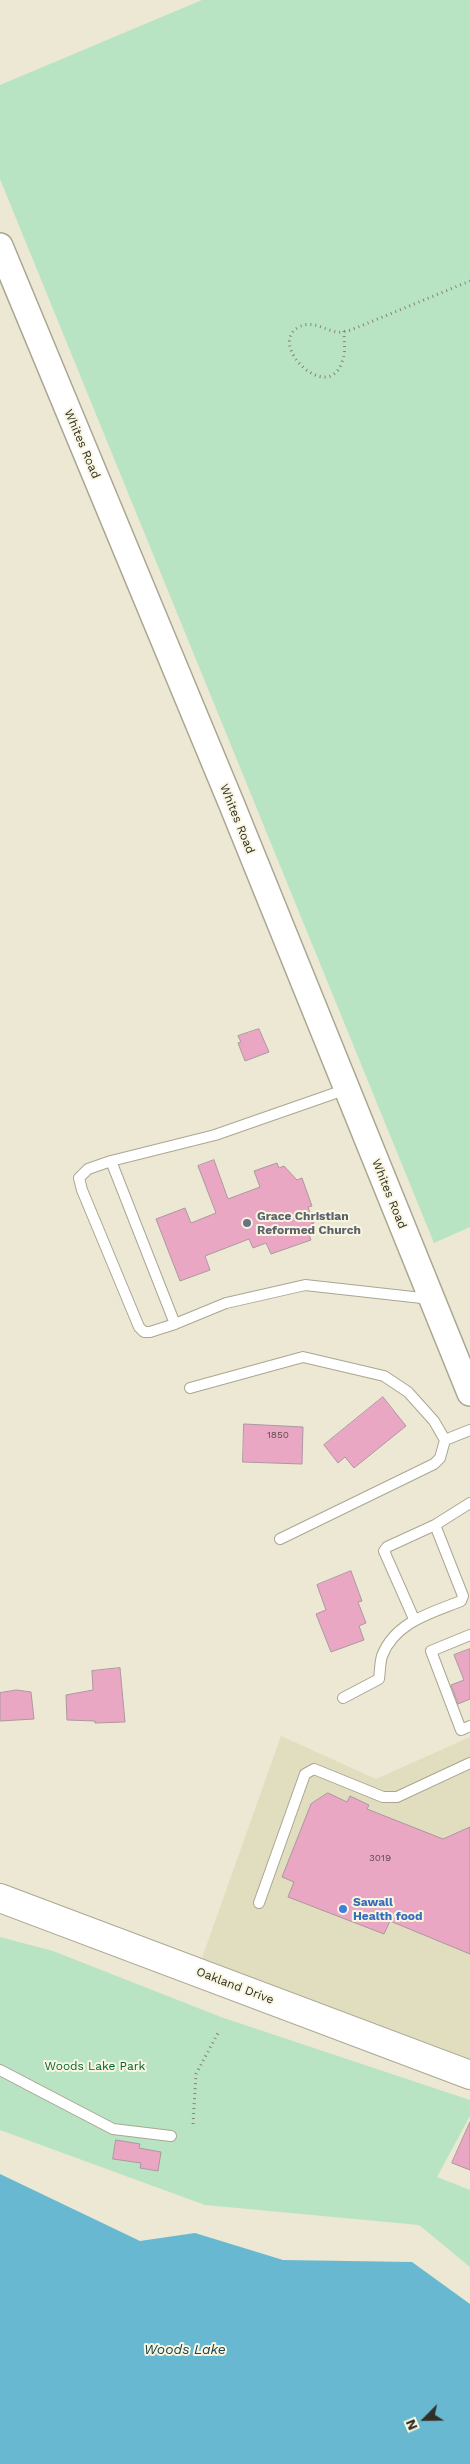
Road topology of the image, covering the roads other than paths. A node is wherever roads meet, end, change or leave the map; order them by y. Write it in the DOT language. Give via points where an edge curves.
graph roads {
  1 [pos="0,246"];
  2 [pos="346,1088"];
  3 [pos="111,1161"];
  4 [pos="432,1299"];
  5 [pos="175,1324"];
  6 [pos="465,1364"];
  7 [pos="190,1388"];
  8 [pos="470,1393"];
  9 [pos="470,1430"];
  10 [pos="445,1440"];
  11 [pos="470,1503"];
  12 [pos="435,1526"];
  13 [pos="280,1539"];
  14 [pos="414,1619"];
  15 [pos="470,1636"];
  16 [pos="343,1698"];
  17 [pos="470,1726"];
  18 [pos="470,1763"];
  19 [pos="0,1898"];
  20 [pos="259,1903"];
  21 [pos="0,2070"];
  22 [pos="470,2075"];
  23 [pos="171,2136"];
  1 -- 2 [label="street, Whites Road"];
  2 -- 3 [label="lane" via="216,1135"];
  2 -- 4 [label="street, Whites Road"];
  3 -- 5 [label="lane"];
  3 -- 5 [label="lane" via="80,1174 82,1190 139,1327 150,1332"];
  4 -- 5 [label="lane" via="305,1285 226,1304"];
  4 -- 6 [label="street, Whites Road"];
  6 -- 8 [label="street, Whites Road"];
  7 -- 10 [label="lane" via="303,1357 384,1376 408,1392 434,1421"];
  9 -- 10 [label="lane"];
  10 -- 13 [label="lane" via="440,1458 434,1464"];
  11 -- 12 [label="lane"];
  12 -- 14 [label="lane" via="464,1596 461,1601"];
  12 -- 14 [label="lane" via="384,1550"];
  14 -- 16 [label="lane" via="394,1635 382,1656 379,1679"];
  15 -- 17 [label="lane" via="432,1651 461,1730"];
  18 -- 20 [label="lane" via="397,1797 383,1797 314,1768 305,1774"];
  19 -- 22 [label="main road, Oakland Drive"];
  21 -- 23 [label="lane" via="113,2129"];
}
